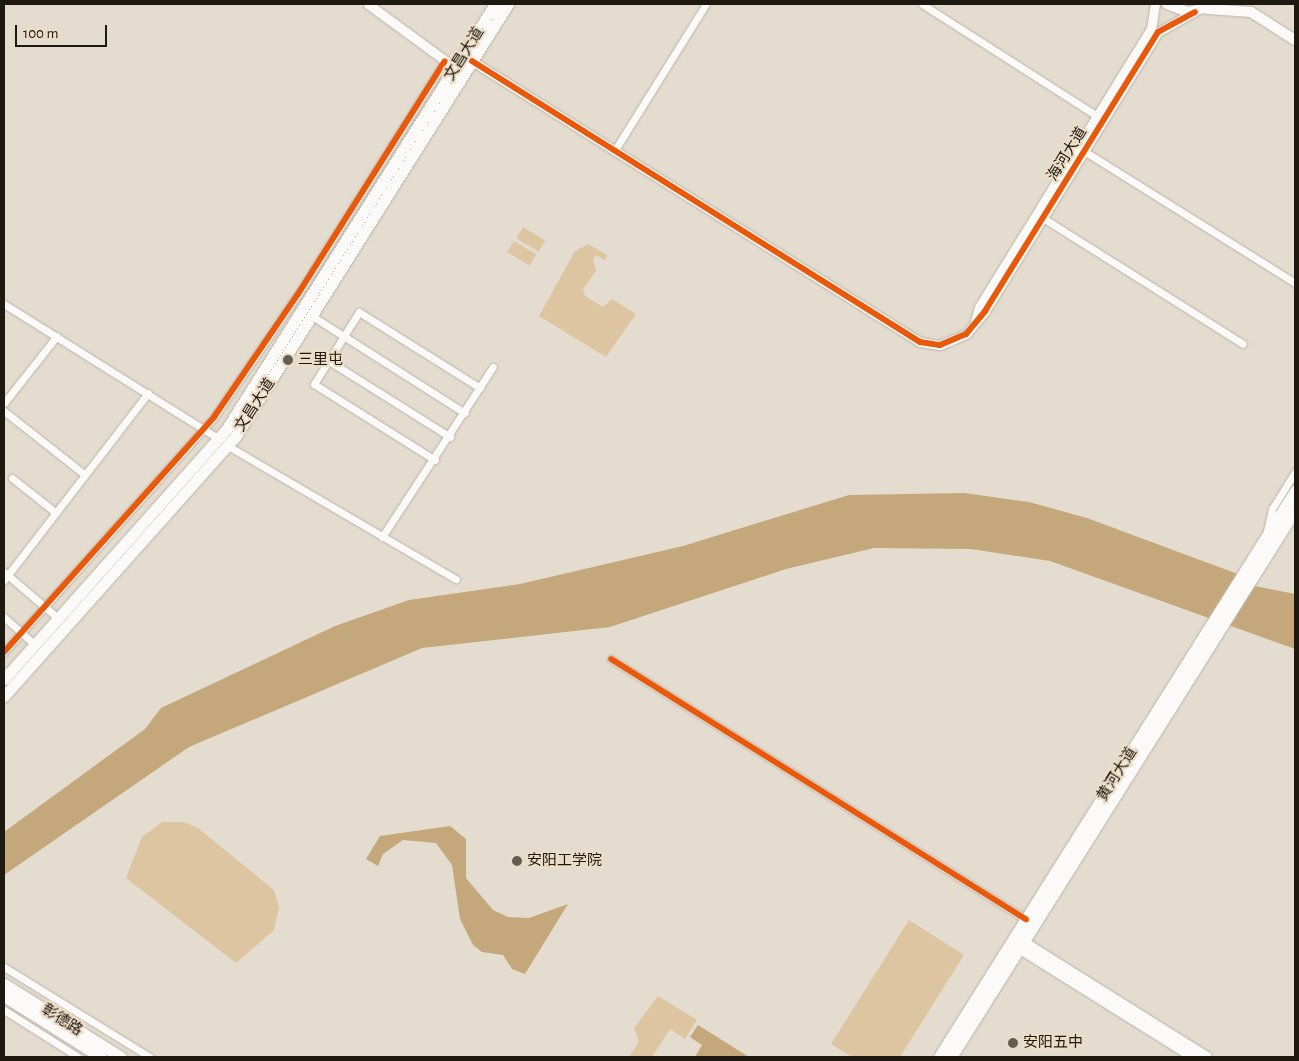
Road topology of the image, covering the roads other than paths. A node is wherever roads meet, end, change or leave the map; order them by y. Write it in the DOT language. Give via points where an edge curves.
graph roads {
  1 [pos="368,4"];
  2 [pos="495,4"];
  3 [pos="508,4"];
  4 [pos="706,4"];
  5 [pos="922,4"];
  6 [pos="1155,4"];
  7 [pos="1167,4"];
  8 [pos="1252,4"];
  9 [pos="1213,6"];
  10 [pos="1194,12"];
  11 [pos="1295,32"];
  12 [pos="1295,40"];
  13 [pos="445,61"];
  14 [pos="472,61"];
  15 [pos="455,68"];
  16 [pos="1097,116"];
  17 [pos="614,150"];
  18 [pos="1084,151"];
  19 [pos="1043,218"];
  20 [pos="1295,283"];
  21 [pos="4,304"];
  22 [pos="312,316"];
  23 [pos="974,324"];
  24 [pos="57,336"];
  25 [pos="344,337"];
  26 [pos="1243,344"];
  27 [pos="329,361"];
  28 [pos="493,367"];
  29 [pos="480,388"];
  30 [pos="148,393"];
  31 [pos="4,403"];
  32 [pos="4,411"];
  33 [pos="464,413"];
  34 [pos="205,428"];
  35 [pos="450,436"];
  36 [pos="224,442"];
  37 [pos="435,460"];
  38 [pos="1295,472"];
  39 [pos="85,475"];
  40 [pos="12,478"];
  41 [pos="1295,492"];
  42 [pos="1295,510"];
  43 [pos="56,513"];
  44 [pos="382,537"];
  45 [pos="1265,539"];
  46 [pos="1248,575"];
  47 [pos="5,576"];
  48 [pos="456,579"];
  49 [pos="46,606"];
  50 [pos="4,617"];
  51 [pos="59,619"];
  52 [pos="1217,624"];
  53 [pos="22,632"];
  54 [pos="35,645"];
  55 [pos="4,652"];
  56 [pos="611,659"];
  57 [pos="4,679"];
  58 [pos="4,696"];
  59 [pos="1026,919"];
  60 [pos="1017,942"];
  61 [pos="4,968"];
  62 [pos="4,984"];
  63 [pos="4,996"];
  64 [pos="4,1010"];
  65 [pos="78,1057"];
  66 [pos="101,1057"];
  67 [pos="121,1057"];
  68 [pos="150,1057"];
  69 [pos="939,1057"];
  70 [pos="950,1057"];
  71 [pos="1193,1057"];
  72 [pos="1207,1057"];
  1 -- 13 [label="street"];
  2 -- 15 [label="main road, 文昌大道"];
  3 -- 14 [label="main road, 文昌大道"];
  4 -- 17 [label="street"];
  5 -- 16 [label="street"];
  6 -- 16 [label="street, 海河大道" via="1151,28"];
  7 -- 10 [label="main road"];
  8 -- 11 [label="main road"];
  9 -- 10 [label="main road"];
  9 -- 12 [label="main road" via="1251,12"];
  10 -- 18 [label="street, 海河大道" via="1158,32"];
  13 -- 15 [label="street"];
  13 -- 34 [label="street" via="298,294"];
  14 -- 17 [label="street"];
  14 -- 22 [label="main road, 文昌大道"];
  15 -- 36 [label="main road, 文昌大道"];
  16 -- 23 [label="street, 海河大道" via="979,307"];
  17 -- 23 [label="street" via="920,342 950,343"];
  18 -- 19 [label="street, 海河大道"];
  18 -- 20 [label="street"];
  19 -- 23 [label="street, 海河大道"];
  19 -- 26 [label="street"];
  21 -- 24 [label="street"];
  22 -- 25 [label="street"];
  22 -- 36 [label="main road, 文昌大道"];
  24 -- 30 [label="street"];
  24 -- 31 [label="street"];
  25 -- 27 [label="street"];
  25 -- 29 [label="street" via="359,312"];
  25 -- 33 [label="street"];
  27 -- 35 [label="street"];
  27 -- 37 [label="street" via="314,384"];
  28 -- 29 [label="street"];
  29 -- 33 [label="street"];
  30 -- 34 [label="street"];
  30 -- 39 [label="street"];
  32 -- 39 [label="street"];
  33 -- 35 [label="street"];
  34 -- 36 [label="street"];
  34 -- 49 [label="street"];
  35 -- 37 [label="street"];
  36 -- 44 [label="street"];
  36 -- 51 [label="main road, 文昌大道"];
  36 -- 58 [label="main road, 文昌大道"];
  37 -- 44 [label="street"];
  38 -- 45 [label="street" via="1272,508"];
  39 -- 43 [label="street"];
  40 -- 43 [label="street"];
  41 -- 45 [label="main road, 黄河大道"];
  42 -- 46 [label="main road, 黄河大道"];
  43 -- 47 [label="street"];
  44 -- 48 [label="street" via="397,541"];
  45 -- 46 [label="main road, 黄河大道"];
  46 -- 52 [label="main road, 黄河大道"];
  47 -- 49 [label="street"];
  49 -- 51 [label="street"];
  49 -- 53 [label="street"];
  50 -- 53 [label="street"];
  51 -- 54 [label="main road, 文昌大道"];
  52 -- 59 [label="main road, 黄河大道"];
  52 -- 60 [label="main road, 黄河大道"];
  53 -- 54 [label="street"];
  53 -- 55 [label="street"];
  54 -- 57 [label="main road, 文昌大道"];
  56 -- 59 [label="street"];
  59 -- 60 [label="main road, 黄河大道"];
  60 -- 69 [label="main road, 黄河大道"];
  60 -- 70 [label="main road, 黄河大道"];
  60 -- 71 [label="main road"];
  60 -- 72 [label="main road"];
  61 -- 68 [label="street"];
  62 -- 67 [label="main road, 彰德路"];
  63 -- 66 [label="main road, 彰德路"];
  64 -- 65 [label="street"];
}
